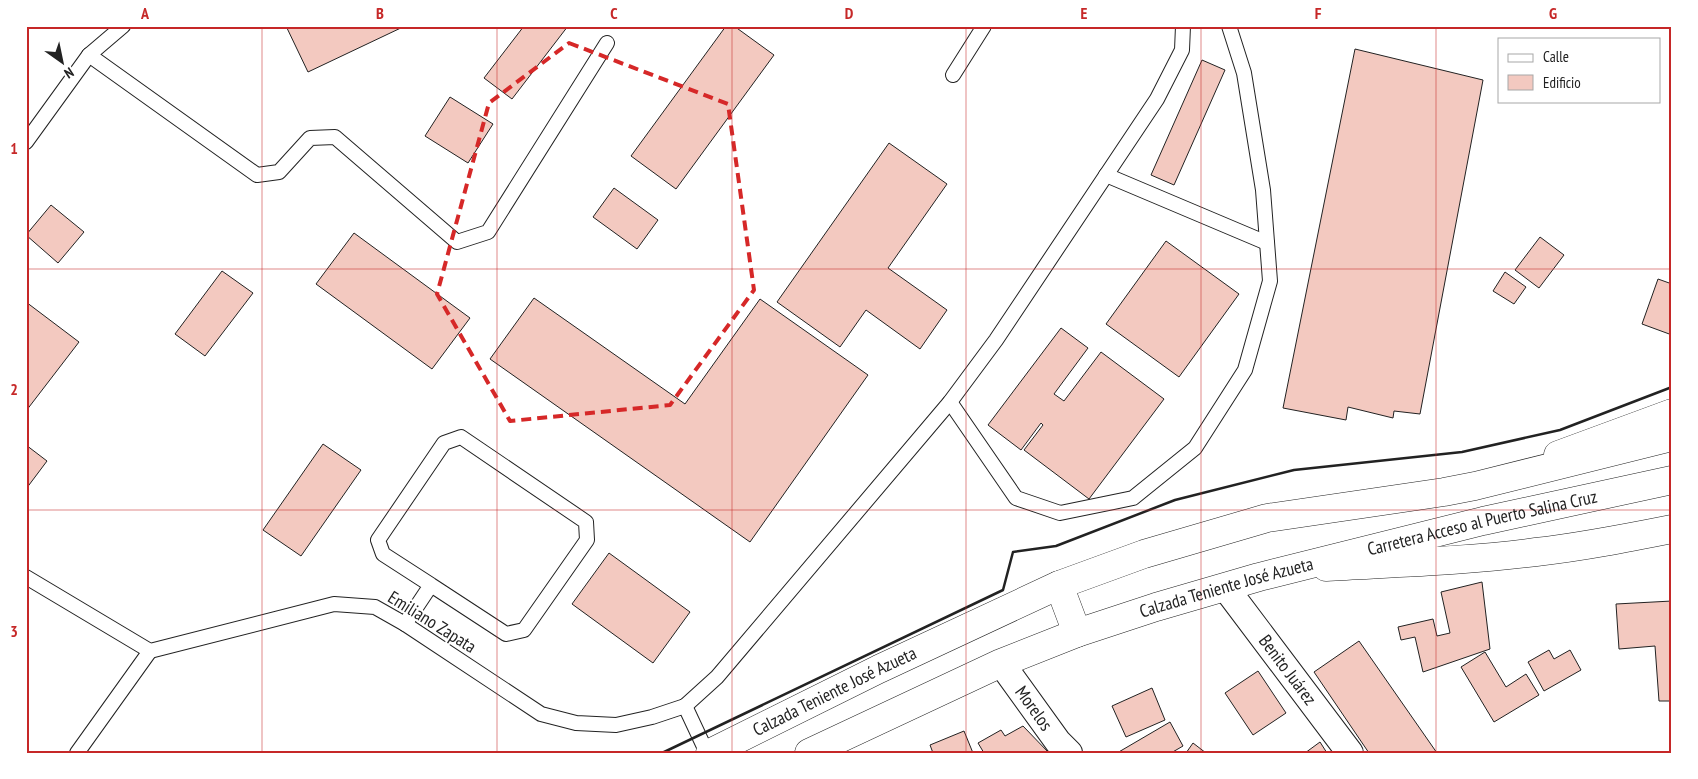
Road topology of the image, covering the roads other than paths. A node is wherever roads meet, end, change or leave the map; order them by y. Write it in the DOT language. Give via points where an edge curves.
graph roads {
  1 [pos="123,26"];
  2 [pos="984,26"];
  3 [pos="1183,26"];
  4 [pos="1229,26"];
  5 [pos="607,43"];
  6 [pos="89,55"];
  7 [pos="953,75"];
  8 [pos="26,142"];
  9 [pos="1106,175"];
  10 [pos="1267,243"];
  11 [pos="950,402"];
  12 [pos="1672,413"];
  13 [pos="1672,437"];
  14 [pos="1672,480"];
  15 [pos="1475,486"];
  16 [pos="1672,529"];
  17 [pos="1292,569"];
  18 [pos="26,577"];
  19 [pos="431,585"];
  20 [pos="1059,585"];
  21 [pos="1225,587"];
  22 [pos="405,624"];
  23 [pos="1077,634"];
  24 [pos="150,651"];
  25 [pos="1001,664"];
  26 [pos="685,706"];
  27 [pos="77,753"];
  28 [pos="708,753"];
  29 [pos="809,753"];
  30 [pos="1069,753"];
  31 [pos="1350,753"];
  1 -- 6 [label="lane"];
  2 -- 7 [label="lane"];
  3 -- 9 [label="lane" via="1182,50 1157,99"];
  4 -- 10 [label="lane" via="1244,73 1263,190"];
  5 -- 6 [label="lane" via="488,232 457,242 335,138 310,138 280,172 256,175"];
  6 -- 8 [label="lane"];
  9 -- 10 [label="lane"];
  9 -- 11 [label="lane" via="996,340"];
  10 -- 11 [label="lane" via="1270,281 1245,370 1195,448 1133,498 1060,513 1016,498"];
  11 -- 26 [label="lane" via="717,677"];
  12 -- 15 [label="main road"];
  13 -- 15 [label="main road"];
  14 -- 17 [label="main road, Carretera Acceso al Puerto Salina Cruz" via="1483,521"];
  15 -- 20 [label="main road, Calzada Teniente José Azueta" via="1267,518 1144,554"];
  16 -- 17 [label="main road, Calzada Teniente José Azueta" via="1592,545 1534,552"];
  17 -- 21 [label="main road, Calzada Teniente José Azueta"];
  18 -- 24 [label="lane"];
  19 -- 19 [label="lane" via="383,554 378,540 444,443 461,437 586,522 587,540 524,630 506,634"];
  19 -- 22 [label="lane"];
  20 -- 23 [label="main road"];
  20 -- 28 [label="main road, Calzada Teniente José Azueta"];
  21 -- 23 [label="main road, Calzada Teniente José Azueta"];
  21 -- 31 [label="street, Benito Juárez"];
  22 -- 24 [label="lane, Emiliano Zapata" via="375,607 334,604"];
  22 -- 26 [label="lane, Emiliano Zapata" via="541,714 576,723 616,725"];
  23 -- 25 [label="main road, Calzada Teniente José Azueta"];
  24 -- 27 [label="lane"];
  25 -- 29 [label="main road, Calzada Teniente José Azueta"];
  25 -- 30 [label="street, Morelos"];
  26 -- 28 [label="lane"];
}
